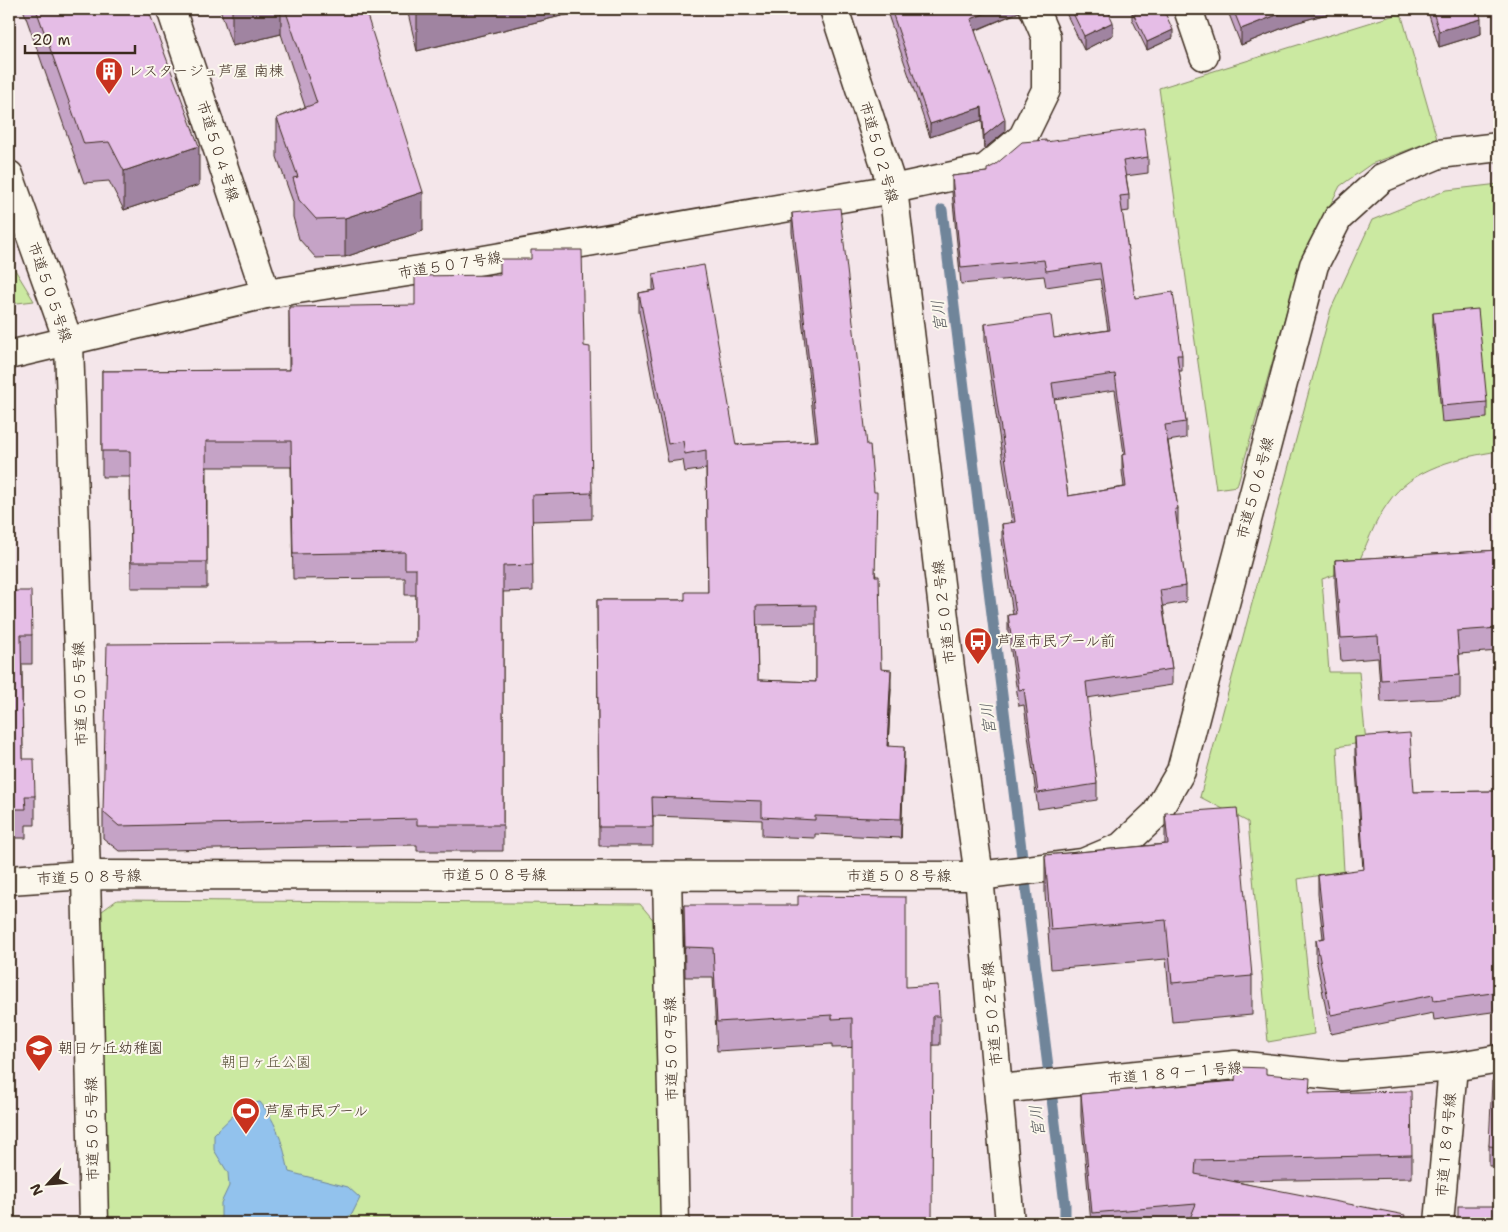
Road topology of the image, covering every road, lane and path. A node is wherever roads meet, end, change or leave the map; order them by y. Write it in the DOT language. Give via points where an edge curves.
graph roads {
  1 [pos="171,9"];
  2 [pos="834,9"];
  3 [pos="1034,9"];
  4 [pos="1188,9"];
  5 [pos="1204,56"];
  6 [pos="1499,147"];
  7 [pos="9,175"];
  8 [pos="894,189"];
  9 [pos="266,294"];
  10 [pos="68,342"];
  11 [pos="9,356"];
  12 [pos="86,875"];
  13 [pos="989,875"];
  14 [pos="667,876"];
  15 [pos="9,880"];
  16 [pos="1499,1059"];
  17 [pos="1452,1067"];
  18 [pos="1012,1088"];
  19 [pos="94,1223"];
  20 [pos="676,1223"];
  21 [pos="1010,1223"];
  22 [pos="1439,1223"];
  1 -- 9 [label="street, 市道５０４号線"];
  2 -- 8 [label="street, 市道５０２号線"];
  3 -- 8 [label="street, 市道５０７号線" via="1046,37 1046,90 1023,137 985,169"];
  4 -- 5 [label="street"];
  6 -- 13 [label="street, 市道５０６号線" via="1440,154 1382,178 1338,218 1314,265 1181,771 1156,814 1121,847 1083,863"];
  7 -- 10 [label="street, 市道５０５号線"];
  8 -- 9 [label="street, 市道５０７号線"];
  8 -- 13 [label="street, 市道５０２号線" via="950,668"];
  9 -- 10 [label="street, 市道５０７号線"];
  10 -- 11 [label="street, 市道５０７号線"];
  10 -- 12 [label="street, 市道５０５号線"];
  12 -- 14 [label="street, 市道５０８号線"];
  12 -- 15 [label="street, 市道５０８号線"];
  12 -- 19 [label="street, 市道５０５号線"];
  13 -- 14 [label="street, 市道５０８号線"];
  13 -- 18 [label="street, 市道５０２号線"];
  14 -- 20 [label="street, 市道５０９号線"];
  16 -- 17 [label="street, 市道１８９－１号線"];
  17 -- 18 [label="street, 市道１８９－１号線" via="1342,1076 1235,1065"];
  17 -- 22 [label="street, 市道１８９号線"];
  18 -- 21 [label="street, 市道５０２号線"];
}
